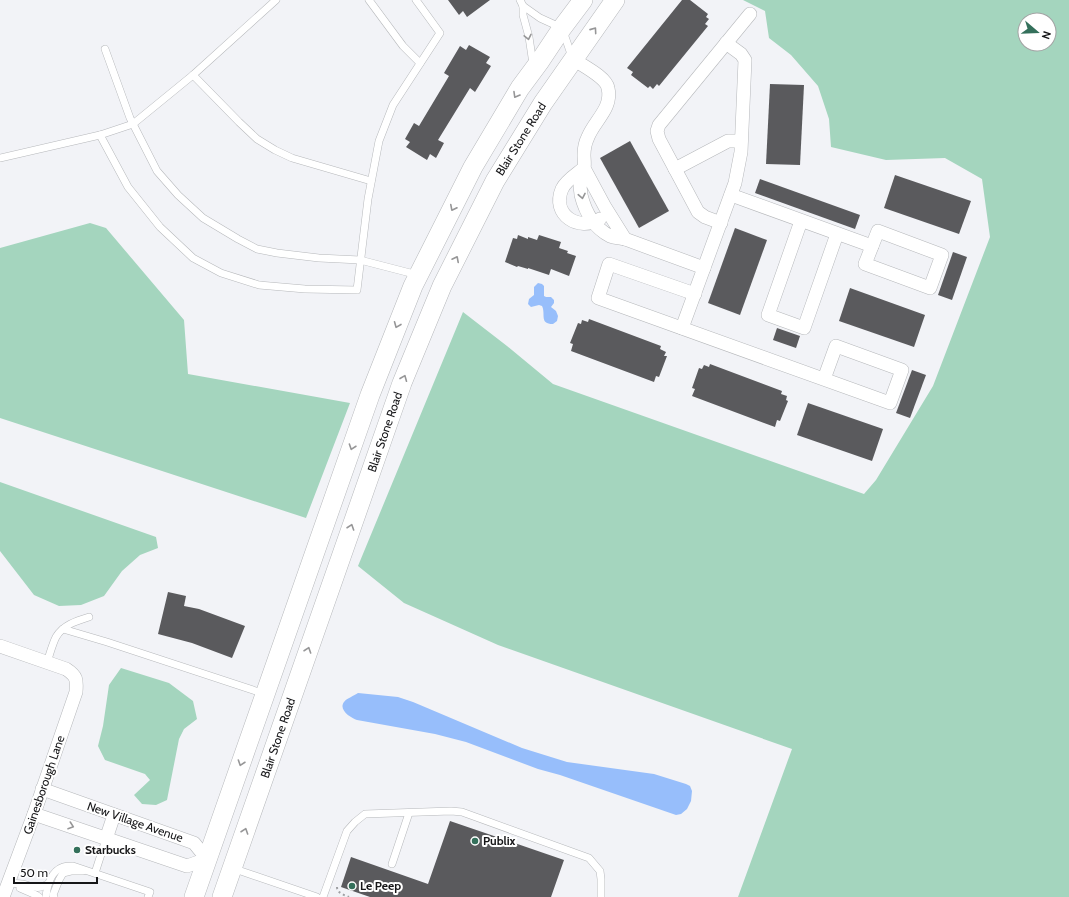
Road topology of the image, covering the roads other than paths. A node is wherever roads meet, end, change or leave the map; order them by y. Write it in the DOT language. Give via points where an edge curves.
graph roads {
  1 [pos="276,0"];
  2 [pos="369,0"];
  3 [pos="416,0"];
  4 [pos="583,0"];
  5 [pos="616,0"];
  6 [pos="521,3"];
  7 [pos="750,14"];
  8 [pos="562,28"];
  9 [pos="726,43"];
  10 [pos="105,49"];
  11 [pos="573,59"];
  12 [pos="420,63"];
  13 [pos="534,69"];
  14 [pos="193,75"];
  15 [pos="133,124"];
  16 [pos="100,135"];
  17 [pos="741,141"];
  18 [pos="0,158"];
  19 [pos="584,168"];
  20 [pos="675,169"];
  21 [pos="371,181"];
  22 [pos="731,195"];
  23 [pos="609,213"];
  24 [pos="801,221"];
  25 [pos="594,222"];
  26 [pos="721,222"];
  27 [pos="838,234"];
  28 [pos="626,239"];
  29 [pos="872,246"];
  30 [pos="360,260"];
  31 [pos="704,268"];
  32 [pos="419,275"];
  33 [pos="695,294"];
  34 [pos="682,328"];
  35 [pos="824,379"];
  36 [pos="88,617"];
  37 [pos="63,629"];
  38 [pos="0,646"];
  39 [pos="48,662"];
  40 [pos="265,694"];
  41 [pos="42,789"];
  42 [pos="409,812"];
  43 [pos="34,814"];
  44 [pos="114,815"];
  45 [pos="106,839"];
  46 [pos="207,859"];
  47 [pos="392,864"];
  48 [pos="232,868"];
  49 [pos="95,873"];
  50 [pos="9,883"];
  51 [pos="48,884"];
  52 [pos="3,897"];
  53 [pos="39,897"];
  54 [pos="46,897"];
  55 [pos="54,897"];
  56 [pos="148,897"];
  57 [pos="194,897"];
  58 [pos="222,897"];
  59 [pos="317,897"];
  60 [pos="324,897"];
  61 [pos="601,897"];
  1 -- 14 [label="lane"];
  2 -- 12 [label="lane" via="403,46"];
  3 -- 12 [label="lane" via="440,33"];
  4 -- 8 [label="main road"];
  11 -- 5 [label="main road, Blair Stone Road, one-way"];
  6 -- 8 [label="lane" via="540,18"];
  6 -- 13 [label="lane, one-way"];
  7 -- 9 [label="street"];
  8 -- 11 [label="lane"];
  8 -- 13 [label="main road"];
  9 -- 17 [label="street" via="745,60"];
  9 -- 20 [label="street" via="659,125 659,138"];
  10 -- 15 [label="lane"];
  11 -- 19 [label="street" via="599,76 607,83 609,89 607,105 585,143"];
  48 -- 11 [label="main road, Blair Stone Road, one-way" via="402,383 442,286 495,181"];
  12 -- 21 [label="lane" via="393,105 379,141"];
  13 -- 32 [label="main road, one-way" via="520,88 474,167"];
  14 -- 15 [label="lane"];
  14 -- 21 [label="lane" via="257,139 275,150 292,158"];
  15 -- 16 [label="lane"];
  15 -- 30 [label="lane" via="157,171 178,195 203,218 238,239 257,249 276,253"];
  16 -- 18 [label="lane"];
  16 -- 30 [label="lane" via="128,187 160,227 193,258 221,273 259,285 357,290"];
  17 -- 20 [label="street" via="728,142"];
  17 -- 22 [label="street"];
  19 -- 23 [label="street"];
  19 -- 25 [label="street, one-way" via="580,186 588,215"];
  19 -- 25 [label="street" via="562,189 560,207 564,216 573,220 584,224"];
  20 -- 26 [label="street" via="698,212"];
  21 -- 30 [label="lane"];
  22 -- 24 [label="street"];
  22 -- 26 [label="street"];
  23 -- 25 [label="street"];
  23 -- 28 [label="street"];
  24 -- 27 [label="street"];
  24 -- 27 [label="street" via="768,315 804,328"];
  25 -- 28 [label="street" via="609,235"];
  26 -- 31 [label="street"];
  27 -- 29 [label="street"];
  28 -- 31 [label="street"];
  29 -- 29 [label="street" via="878,231 942,255 930,288 865,264"];
  30 -- 32 [label="lane"];
  31 -- 33 [label="street"];
  32 -- 40 [label="main road, one-way" via="370,395"];
  33 -- 34 [label="street"];
  33 -- 34 [label="street" via="609,264 598,298"];
  34 -- 35 [label="street"];
  35 -- 35 [label="street" via="890,403 902,370 836,346"];
  36 -- 37 [label="lane"];
  37 -- 39 [label="lane" via="56,638"];
  37 -- 40 [label="lane"];
  38 -- 39 [label="street"];
  39 -- 41 [label="street, Gainesborough Lane" via="66,668 77,681 76,692"];
  40 -- 46 [label="main road, one-way"];
  41 -- 43 [label="street, Gainesborough Lane"];
  41 -- 44 [label="street, New Village Avenue"];
  42 -- 47 [label="lane"];
  42 -- 60 [label="lane" via="365,814 355,822 347,831"];
  42 -- 61 [label="lane" via="462,812 590,858 600,871"];
  43 -- 45 [label="street, New Village Avenue, one-way"];
  43 -- 50 [label="street, Gainesborough Lane"];
  44 -- 45 [label="street"];
  44 -- 46 [label="street, New Village Avenue" via="194,842"];
  45 -- 46 [label="street, New Village Avenue" via="187,866"];
  45 -- 49 [label="lane"];
  46 -- 48 [label="main road"];
  46 -- 57 [label="main road"];
  48 -- 58 [label="main road, Blair Stone Road"];
  48 -- 59 [label="lane"];
  49 -- 51 [label="lane" via="74,866 62,867 54,873"];
  49 -- 55 [label="lane" via="81,870 63,873"];
  49 -- 56 [label="lane" via="150,892"];
  50 -- 51 [label="lane" via="32,887"];
  50 -- 52 [label="street, Gainesborough Lane"];
  50 -- 53 [label="lane"];
  51 -- 54 [label="lane"];
}
